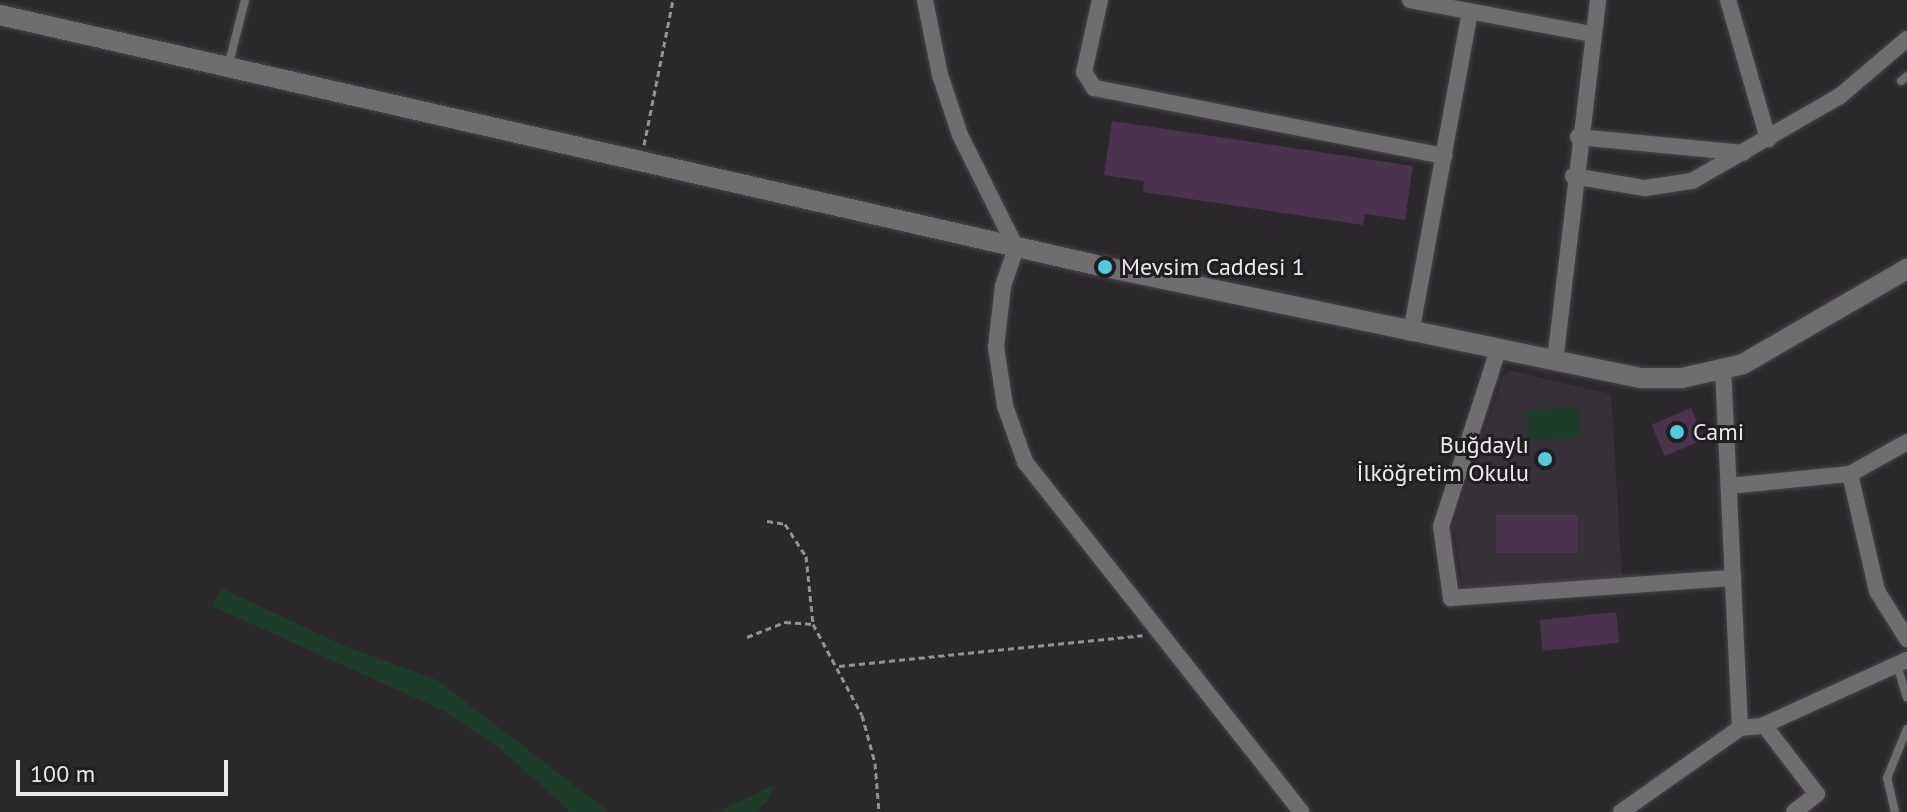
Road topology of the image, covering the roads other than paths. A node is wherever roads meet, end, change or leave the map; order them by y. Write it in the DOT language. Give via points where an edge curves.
graph roads {
  1 [pos="245,0"];
  2 [pos="925,0"];
  3 [pos="1100,0"];
  4 [pos="1410,0"];
  5 [pos="1598,0"];
  6 [pos="1728,0"];
  7 [pos="1470,11"];
  8 [pos="0,15"];
  9 [pos="1592,34"];
  10 [pos="1907,39"];
  11 [pos="228,68"];
  12 [pos="1578,137"];
  13 [pos="1768,139"];
  14 [pos="1745,153"];
  15 [pos="1444,156"];
  16 [pos="1573,176"];
  17 [pos="1016,248"];
  18 [pos="1907,269"];
  19 [pos="1411,333"];
  20 [pos="1498,350"];
  21 [pos="1555,361"];
  22 [pos="1723,371"];
  23 [pos="1907,442"];
  24 [pos="1850,474"];
  25 [pos="1729,486"];
  26 [pos="1733,578"];
  27 [pos="1907,639"];
  28 [pos="1902,662"];
  29 [pos="1907,698"];
  30 [pos="1764,725"];
  31 [pos="1740,728"];
  32 [pos="1907,729"];
  33 [pos="1301,812"];
  34 [pos="1621,812"];
  35 [pos="1794,812"];
  36 [pos="1895,812"];
  1 -- 11 [label="lane"];
  2 -- 17 [label="street" via="960,135"];
  3 -- 15 [label="street" via="1084,72 1094,88"];
  4 -- 7 [label="street"];
  5 -- 9 [label="street"];
  6 -- 13 [label="street"];
  7 -- 9 [label="street"];
  7 -- 15 [label="street"];
  8 -- 11 [label="street"];
  9 -- 12 [label="street"];
  10 -- 13 [label="street" via="1840,96"];
  11 -- 17 [label="street"];
  12 -- 14 [label="street"];
  12 -- 16 [label="street"];
  13 -- 14 [label="street"];
  14 -- 16 [label="street" via="1692,181 1661,188"];
  15 -- 19 [label="street"];
  16 -- 21 [label="street"];
  17 -- 19 [label="street"];
  17 -- 33 [label="street" via="997,326 998,367 1010,425 1025,462"];
  18 -- 22 [label="street" via="1763,355"];
  19 -- 20 [label="street"];
  20 -- 21 [label="street"];
  20 -- 26 [label="street" via="1441,526 1451,598"];
  21 -- 22 [label="street" via="1661,379"];
  22 -- 25 [label="street"];
  23 -- 24 [label="street"];
  24 -- 25 [label="street"];
  24 -- 27 [label="street" via="1872,577 1883,605"];
  25 -- 26 [label="street"];
  26 -- 31 [label="street"];
  28 -- 29 [label="lane"];
  28 -- 30 [label="street"];
  30 -- 31 [label="street"];
  30 -- 35 [label="street" via="1817,794"];
  31 -- 34 [label="street"];
  32 -- 36 [label="lane" via="1887,778"];
}
